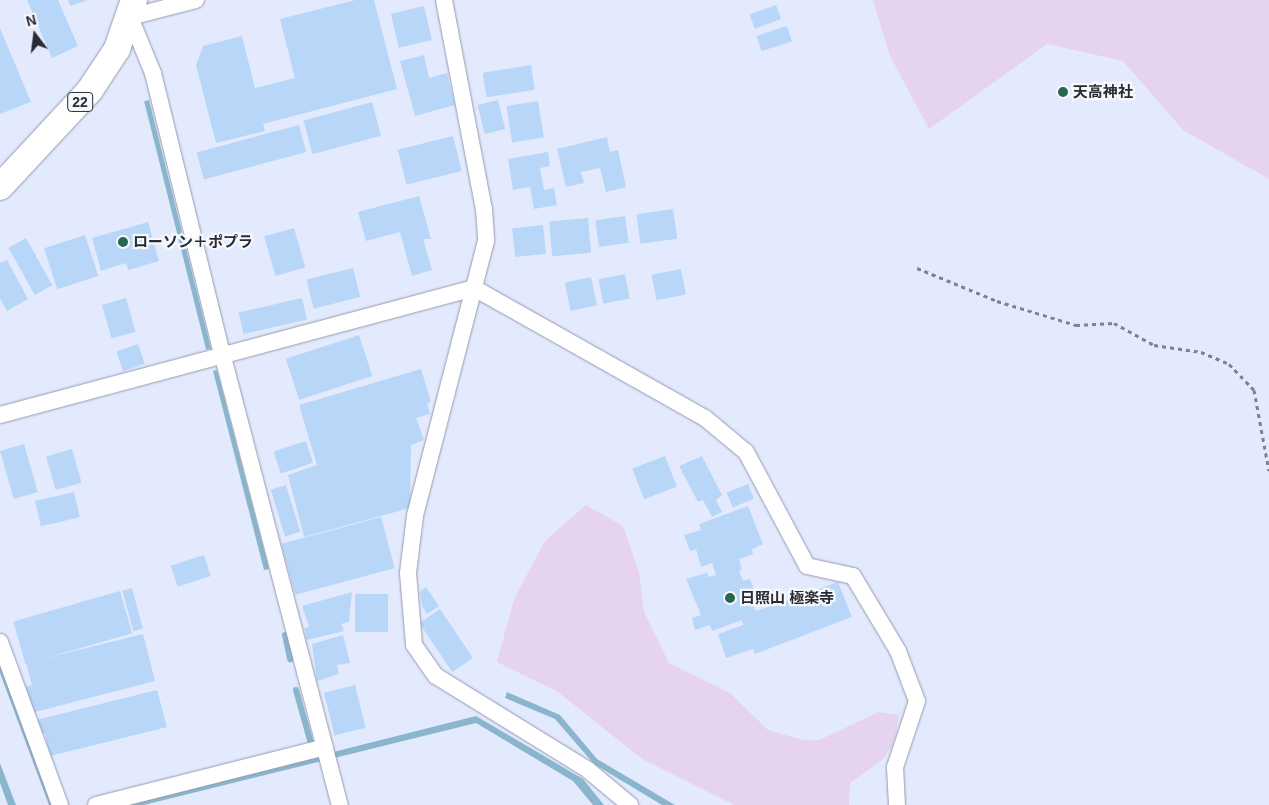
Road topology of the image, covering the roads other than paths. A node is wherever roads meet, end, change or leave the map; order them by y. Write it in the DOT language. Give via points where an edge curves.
graph roads {
  1 [pos="196,0"];
  2 [pos="444,0"];
  3 [pos="132,8"];
  4 [pos="0,187"];
  5 [pos="474,288"];
  6 [pos="223,357"];
  7 [pos="0,415"];
  8 [pos="0,642"];
  9 [pos="325,747"];
  10 [pos="60,805"];
  11 [pos="96,805"];
  12 [pos="340,805"];
  13 [pos="630,805"];
  14 [pos="897,805"];
  1 -- 3 [label="street"];
  2 -- 5 [label="street" via="484,209 486,241"];
  3 -- 4 [label="main road, 22" via="117,49 90,90"];
  3 -- 6 [label="street" via="153,73"];
  5 -- 6 [label="street"];
  5 -- 13 [label="street" via="415,516 408,573 414,645 436,676 588,770"];
  5 -- 14 [label="street" via="705,418 746,452 807,566 853,576 898,651 917,701 894,767"];
  6 -- 7 [label="street"];
  6 -- 9 [label="street"];
  8 -- 10 [label="street"];
  9 -- 11 [label="street"];
  9 -- 12 [label="street"];
}
